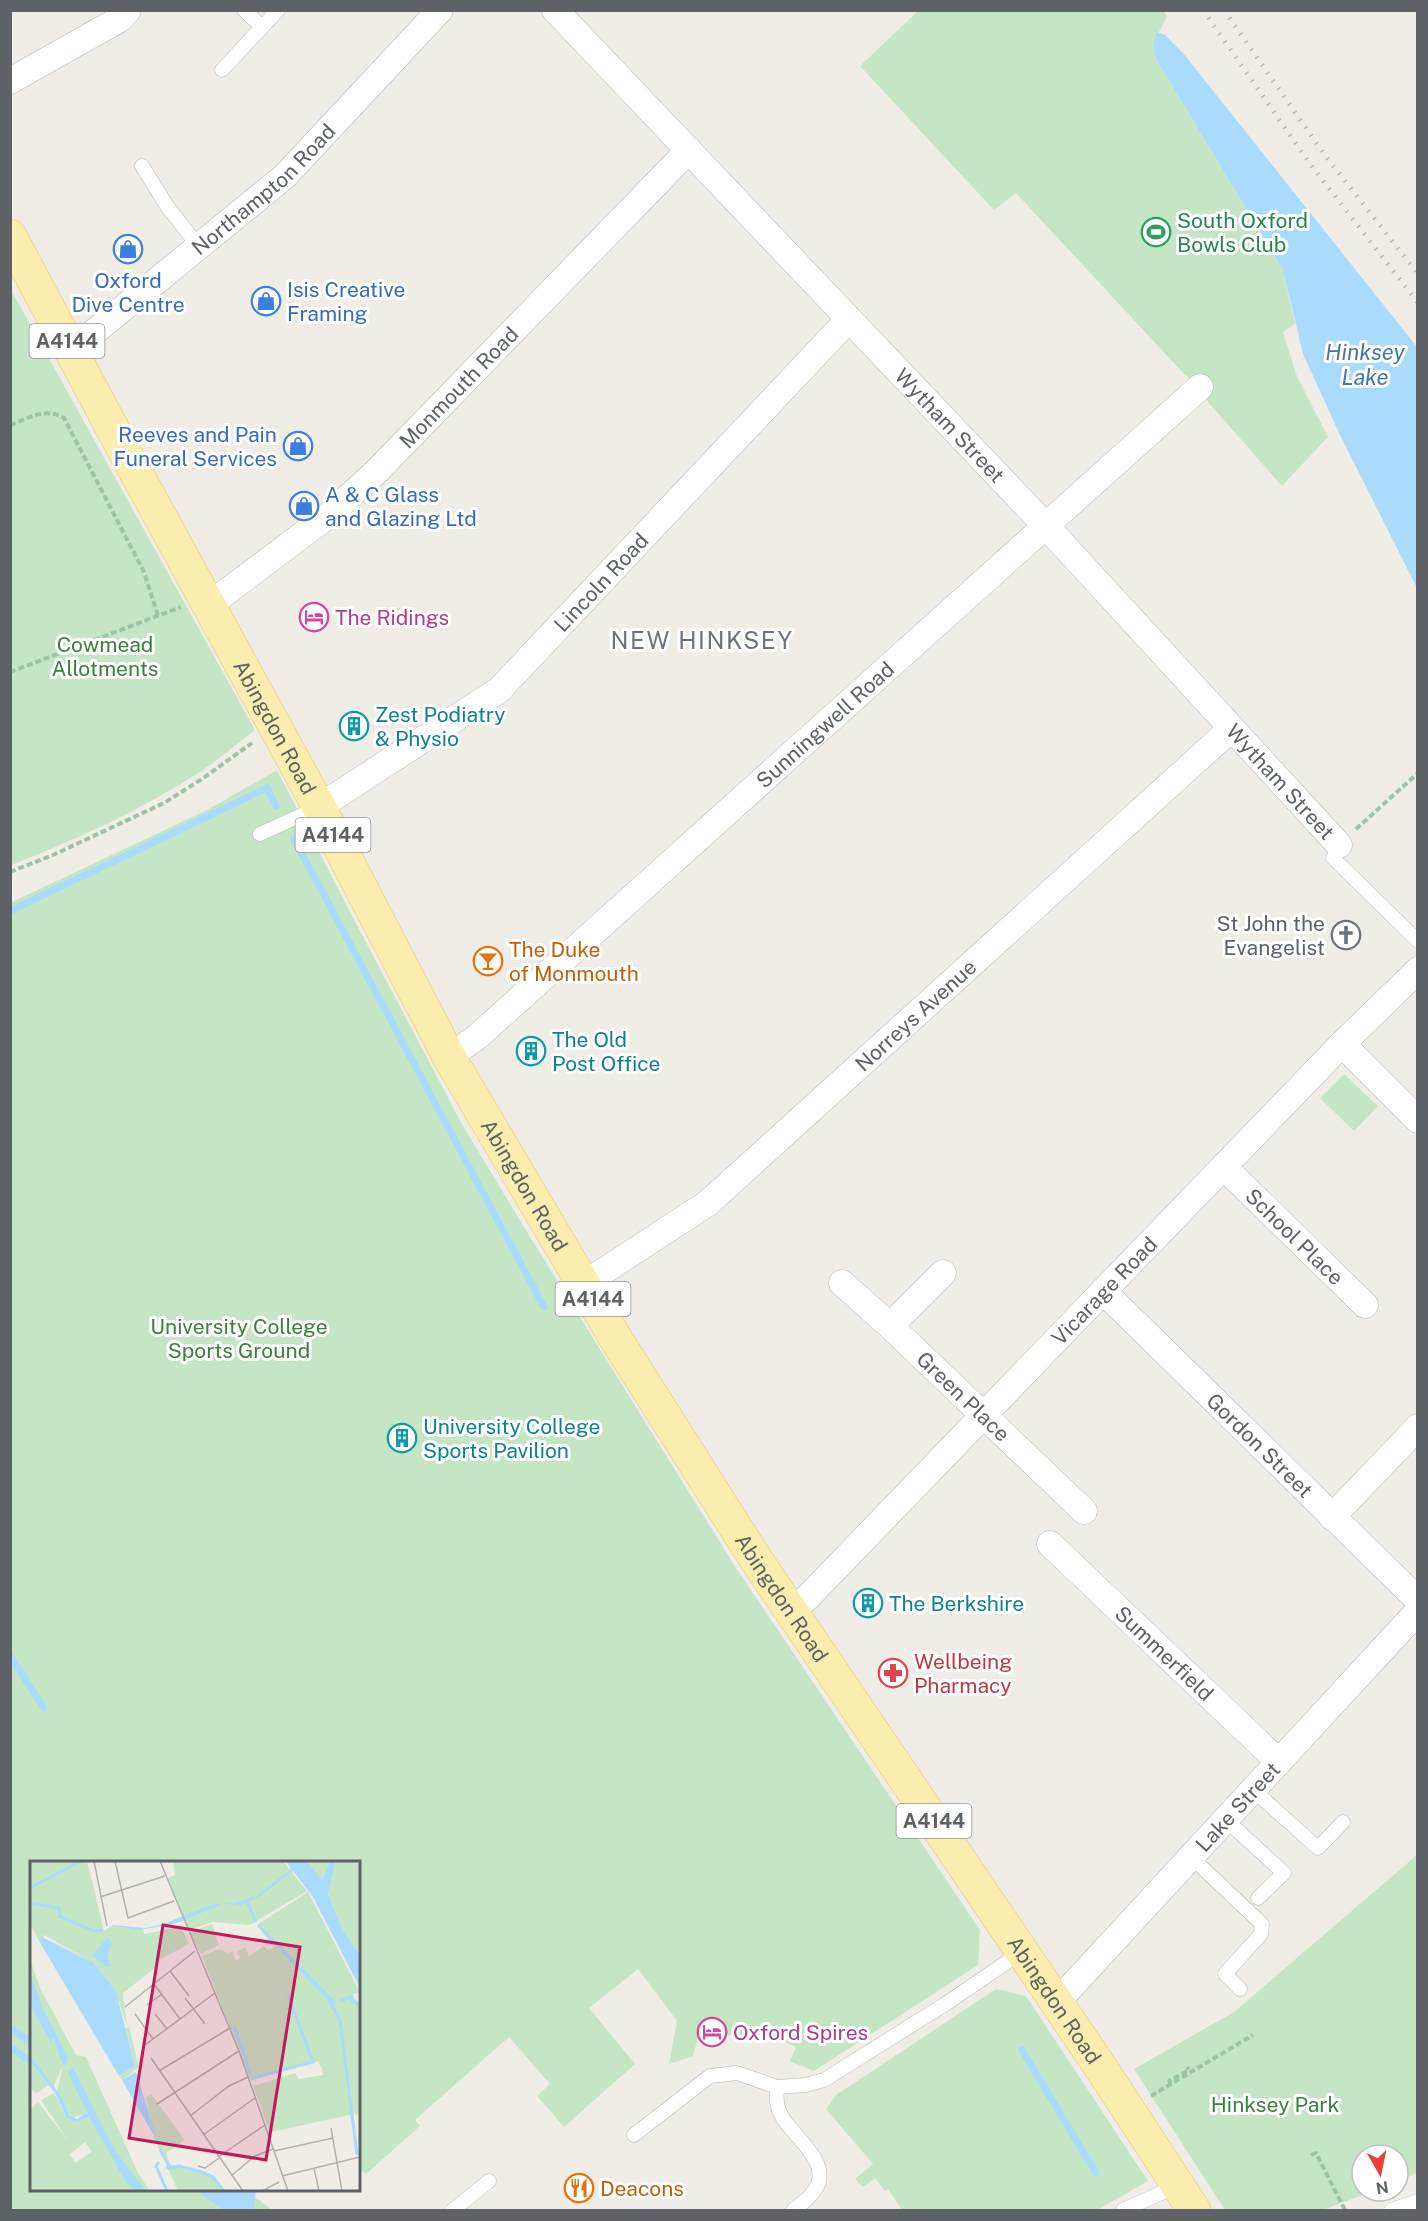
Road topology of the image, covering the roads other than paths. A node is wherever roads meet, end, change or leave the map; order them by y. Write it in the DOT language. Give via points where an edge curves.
graph roads {
  1 [pos="128,10"];
  2 [pos="244,10"];
  3 [pos="278,10"];
  4 [pos="440,10"];
  5 [pos="555,10"];
  6 [pos="262,27"];
  7 [pos="222,70"];
  8 [pos="10,81"];
  9 [pos="689,150"];
  10 [pos="142,166"];
  11 [pos="10,236"];
  12 [pos="199,247"];
  13 [pos="849,319"];
  14 [pos="70,347"];
  15 [pos="1200,387"];
  16 [pos="1046,525"];
  17 [pos="209,605"];
  18 [pos="1231,729"];
  19 [pos="319,807"];
  20 [pos="260,834"];
  21 [pos="1336,851"];
  22 [pos="1418,940"];
  23 [pos="1418,970"];
  24 [pos="1342,1044"];
  25 [pos="449,1057"];
  26 [pos="1418,1120"];
  27 [pos="1224,1167"];
  28 [pos="943,1273"];
  29 [pos="842,1283"];
  30 [pos="584,1284"];
  31 [pos="1103,1292"];
  32 [pos="1365,1305"];
  33 [pos="890,1326"];
  34 [pos="983,1417"];
  35 [pos="1418,1427"];
  36 [pos="1084,1511"];
  37 [pos="1332,1517"];
  38 [pos="1050,1544"];
  39 [pos="1418,1600"];
  40 [pos="791,1611"];
  41 [pos="1418,1611"];
  42 [pos="1278,1761"];
  43 [pos="1253,1790"];
  44 [pos="1226,1820"];
  45 [pos="1343,1822"];
  46 [pos="1192,1858"];
  47 [pos="1258,1898"];
  48 [pos="1023,1951"];
  49 [pos="1240,1989"];
  50 [pos="1057,2002"];
  51 [pos="777,2088"];
  52 [pos="634,2136"];
  53 [pos="489,2181"];
  54 [pos="1186,2198"];
  55 [pos="1418,2201"];
  56 [pos="453,2211"];
  57 [pos="793,2211"];
  58 [pos="1123,2211"];
  59 [pos="1391,2211"];
  1 -- 8 [label="street" via="120,19"];
  2 -- 6 [label="lane"];
  3 -- 6 [label="lane"];
  4 -- 12 [label="street, Northampton Road" via="285,176"];
  5 -- 9 [label="street, Wytham Street"];
  6 -- 7 [label="lane"];
  9 -- 13 [label="street, Wytham Street"];
  9 -- 17 [label="street, Monmouth Road" via="376,472 330,514"];
  10 -- 12 [label="lane"];
  11 -- 14 [label="main road, Abingdon Road / A4144"];
  12 -- 14 [label="street, Northampton Road" via="88,337"];
  13 -- 16 [label="street, Wytham Street"];
  13 -- 19 [label="street, Lincoln Road" via="500,690"];
  14 -- 17 [label="main road, Abingdon Road / A4144"];
  15 -- 16 [label="street, Sunningwell Road"];
  16 -- 18 [label="street, Wytham Street"];
  16 -- 25 [label="street, Sunningwell Road" via="570,944 477,1037"];
  17 -- 19 [label="main road, Abingdon Road / A4144"];
  18 -- 21 [label="street, Wytham Street"];
  18 -- 30 [label="street, Norreys Avenue" via="708,1203"];
  19 -- 20 [label="lane"];
  19 -- 25 [label="main road, Abingdon Road / A4144"];
  21 -- 22 [label="lane"];
  23 -- 24 [label="street, Vicarage Road"];
  24 -- 26 [label="street"];
  24 -- 27 [label="street, Vicarage Road"];
  25 -- 30 [label="main road, Abingdon Road / A4144"];
  27 -- 31 [label="street, Vicarage Road"];
  27 -- 32 [label="street, School Place"];
  28 -- 33 [label="street"];
  29 -- 33 [label="street, Green Place"];
  30 -- 40 [label="main road, Abingdon Road / A4144" via="638,1376"];
  31 -- 34 [label="street, Vicarage Road"];
  31 -- 37 [label="street, Gordon Street"];
  33 -- 34 [label="street, Green Place"];
  34 -- 36 [label="street, Green Place"];
  34 -- 40 [label="street, Vicarage Road"];
  35 -- 37 [label="street"];
  37 -- 39 [label="street, Gordon Street"];
  38 -- 42 [label="street, Summerfield"];
  40 -- 48 [label="main road, Abingdon Road / A4144"];
  41 -- 42 [label="street, Lake Street"];
  42 -- 43 [label="street, Lake Street"];
  43 -- 44 [label="street, Lake Street"];
  43 -- 45 [label="lane" via="1322,1852"];
  44 -- 46 [label="street, Lake Street"];
  44 -- 47 [label="lane" via="1284,1873"];
  46 -- 49 [label="lane" via="1262,1924 1261,1934 1225,1974"];
  46 -- 50 [label="street, Lake Street"];
  48 -- 50 [label="main road, Abingdon Road / A4144"];
  48 -- 51 [label="lane" via="824,2080"];
  50 -- 54 [label="main road, Abingdon Road / A4144"];
  51 -- 52 [label="lane" via="737,2073 710,2076"];
  51 -- 57 [label="lane" via="780,2114 817,2163 819,2176 816,2190"];
  53 -- 56 [label="lane"];
  54 -- 58 [label="lane"];
  55 -- 59 [label="lane"];
}
